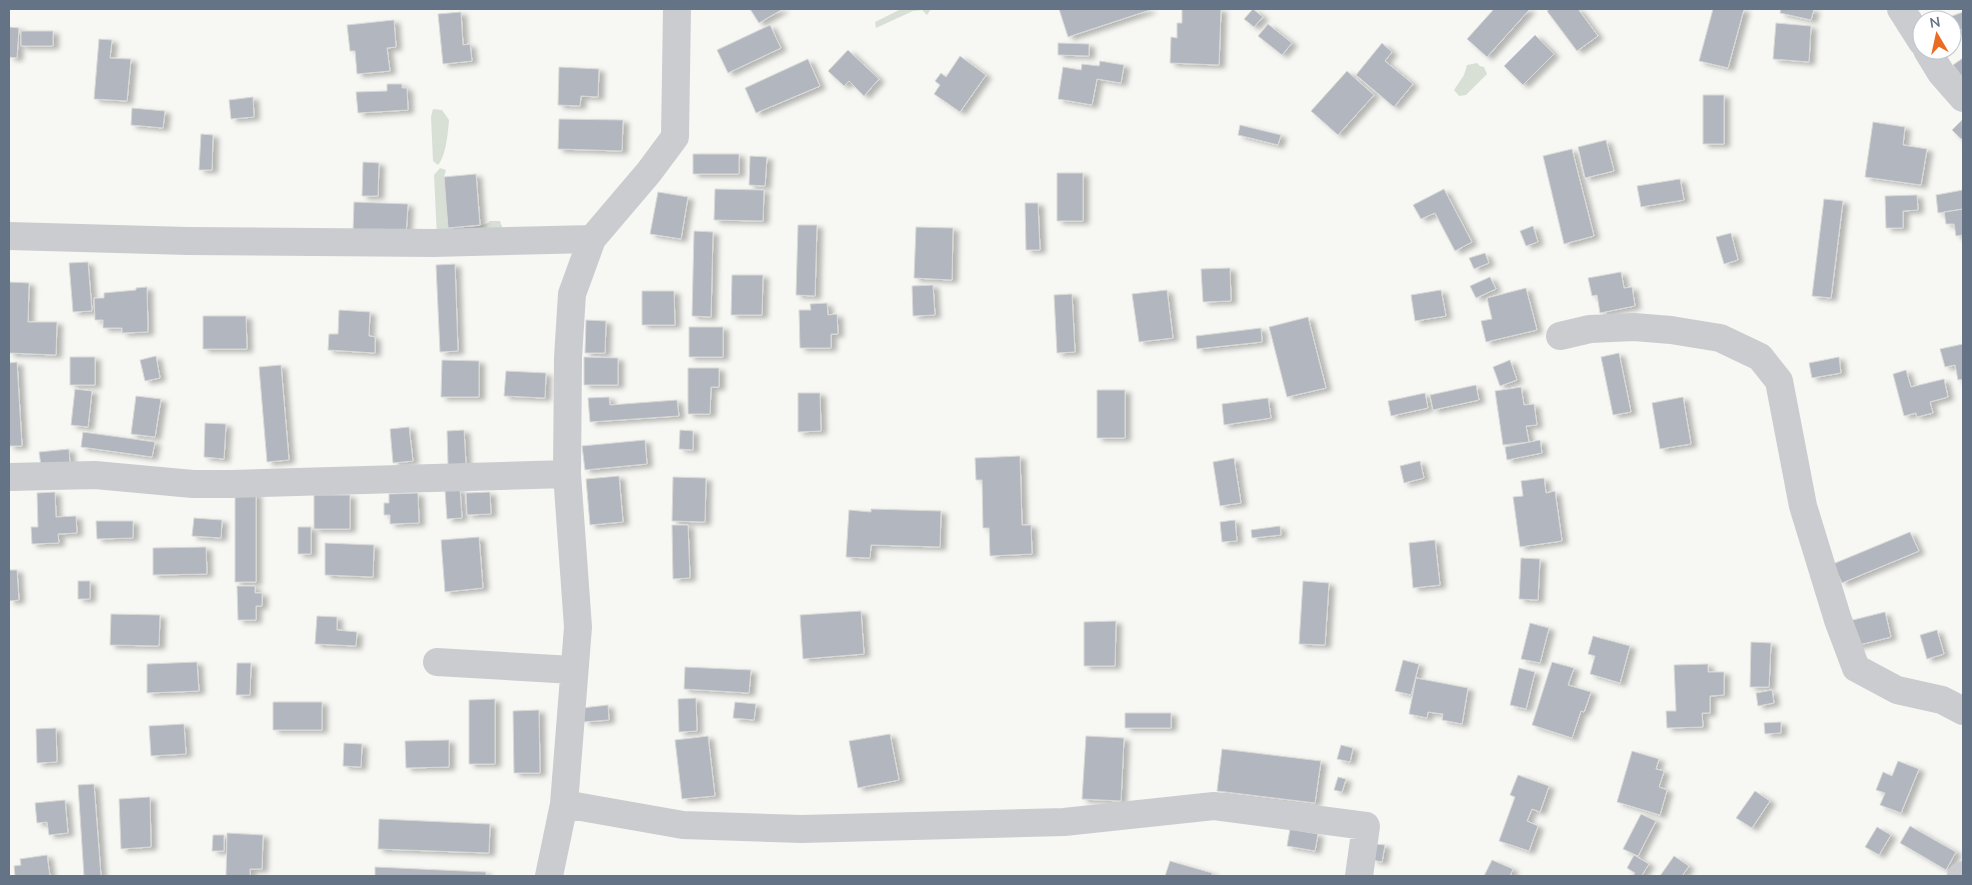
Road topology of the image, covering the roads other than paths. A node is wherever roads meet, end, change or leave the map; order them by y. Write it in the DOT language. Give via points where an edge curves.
graph roads {
  1 [pos="677,9"];
  2 [pos="1902,9"];
  3 [pos="1912,26"];
  4 [pos="1933,60"];
  5 [pos="1963,98"];
  6 [pos="9,236"];
  7 [pos="592,239"];
  8 [pos="1560,336"];
  9 [pos="567,474"];
  10 [pos="9,477"];
  11 [pos="437,662"];
  12 [pos="573,670"];
  13 [pos="1963,711"];
  14 [pos="564,804"];
  15 [pos="549,876"];
  16 [pos="1359,876"];
  1 -- 7 [label="street" via="676,137"];
  2 -- 3 [label="street"];
  4 -- 5 [label="street"];
  6 -- 7 [label="street" via="433,243"];
  7 -- 9 [label="street" via="572,294"];
  8 -- 13 [label="street" via="1590,329 1634,327 1671,330 1720,338 1760,357 1779,381 1803,506 1856,668 1897,690 1942,700"];
  9 -- 10 [label="street" via="231,484 193,484 95,475"];
  9 -- 12 [label="street" via="578,627"];
  11 -- 12 [label="street"];
  12 -- 14 [label="street"];
  14 -- 15 [label="street"];
  14 -- 16 [label="street" via="683,825 802,829 1064,822 1214,806 1366,826"];
}
